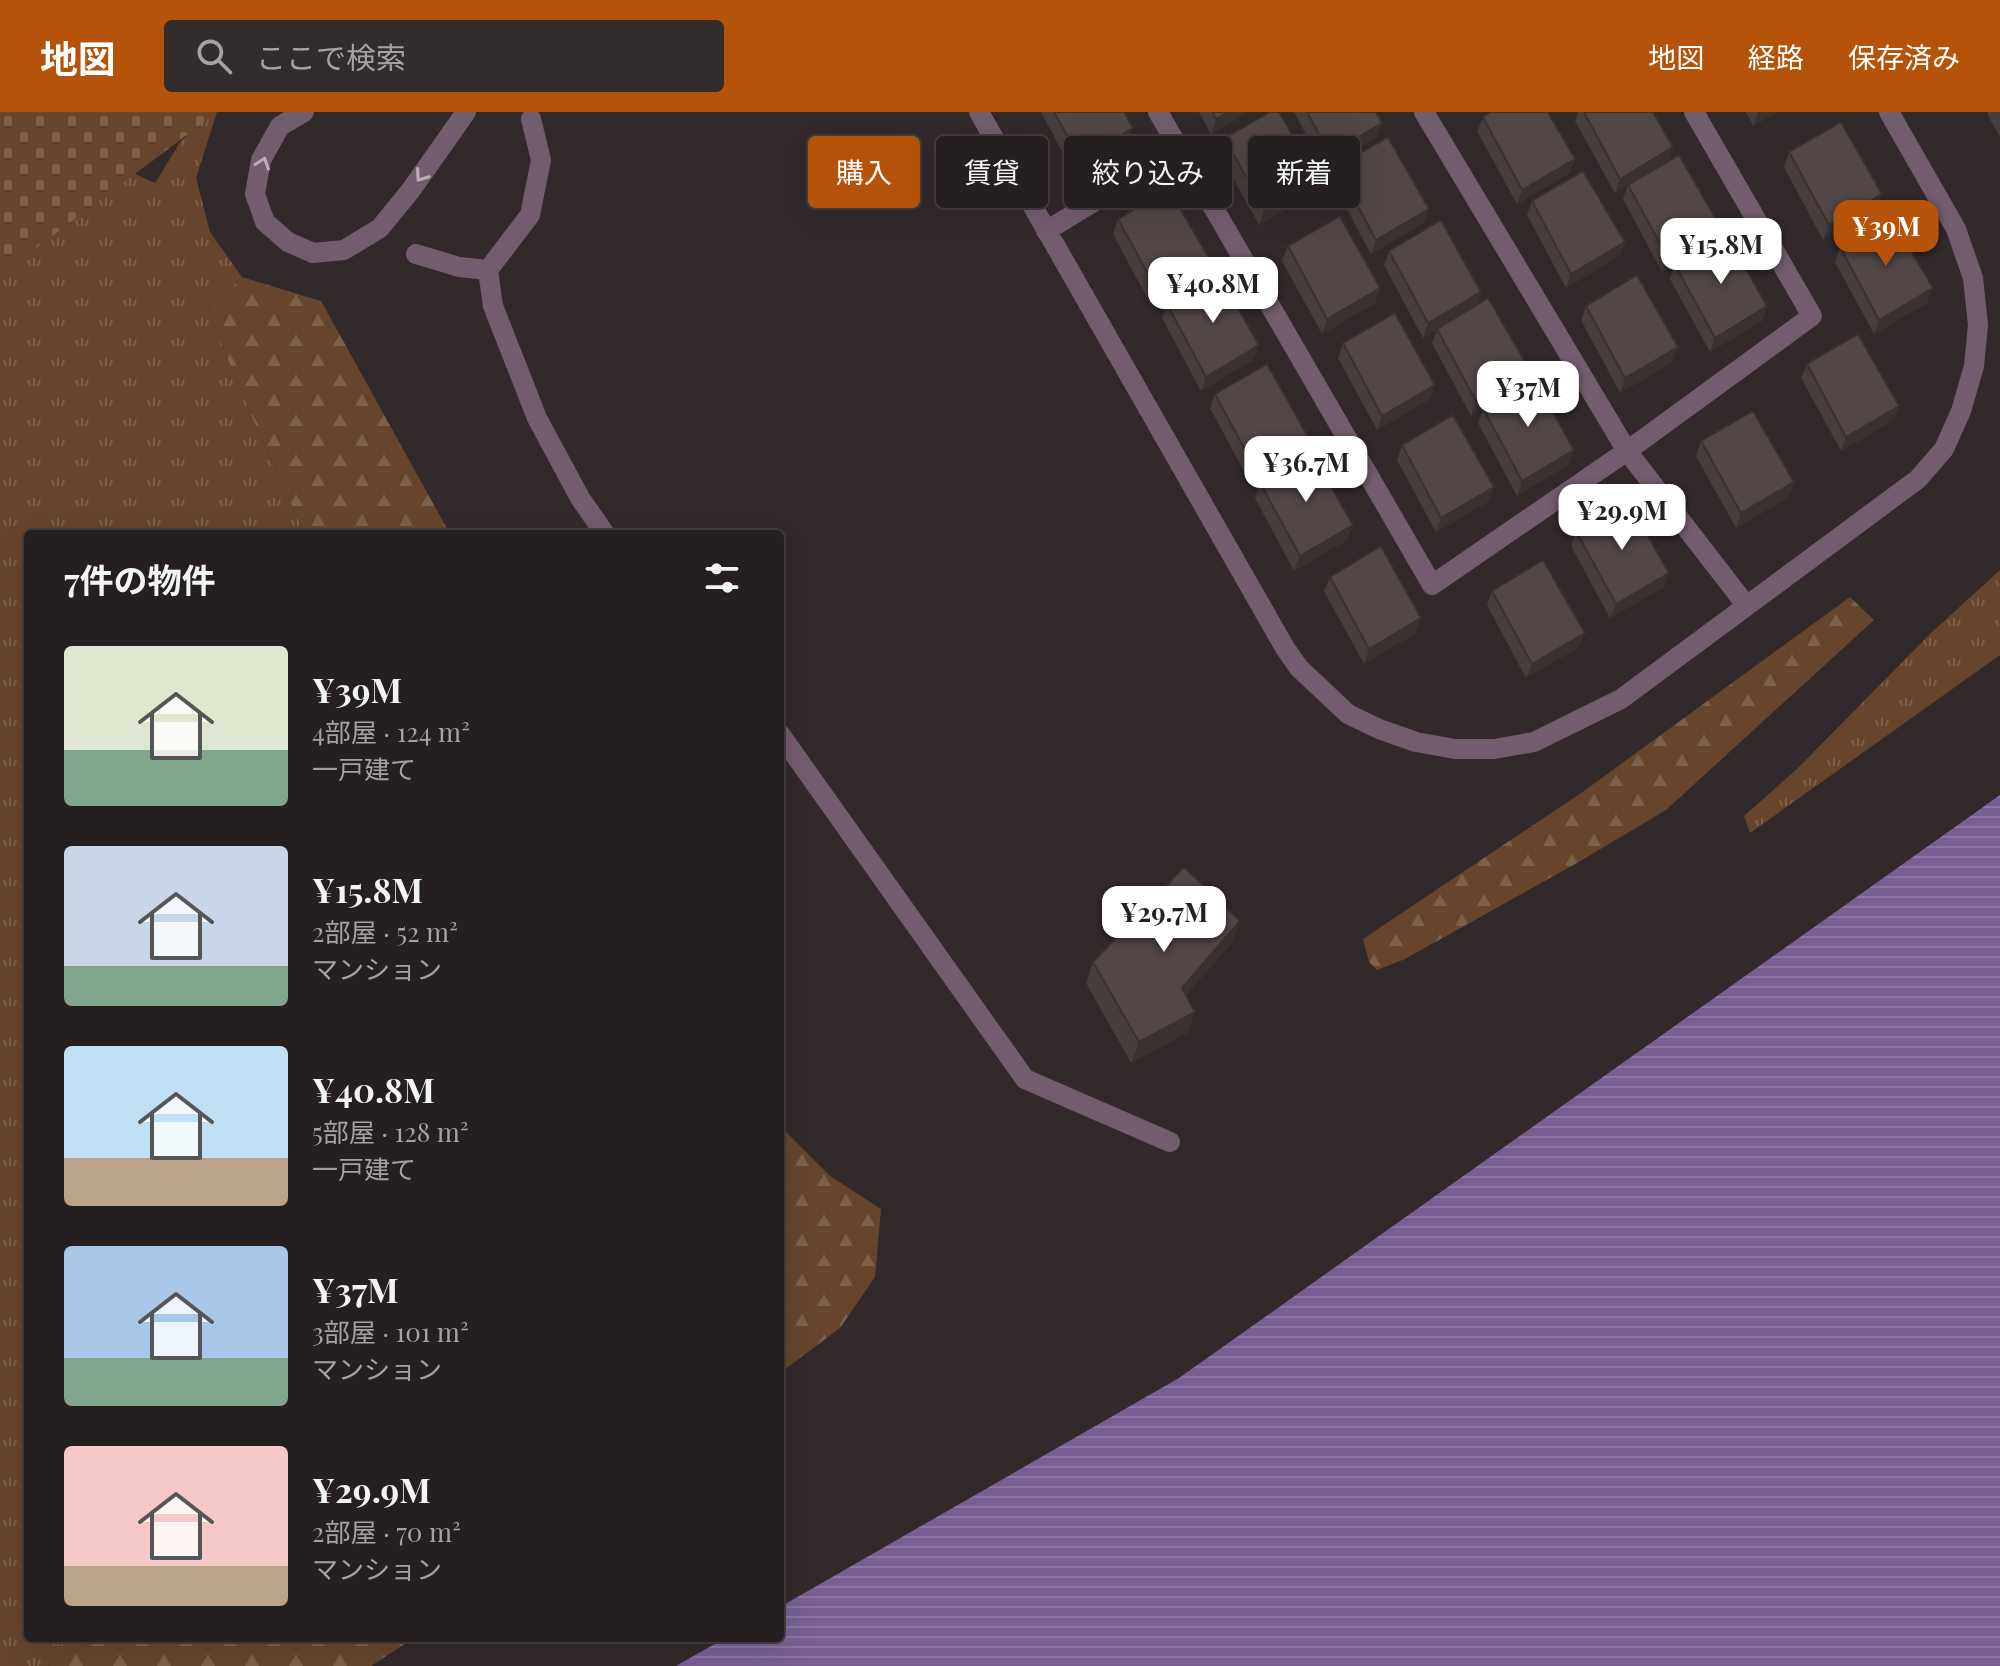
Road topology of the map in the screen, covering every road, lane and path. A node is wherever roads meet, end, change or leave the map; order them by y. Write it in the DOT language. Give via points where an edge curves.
graph roads {
  1 [pos="304,112"];
  2 [pos="466,112"];
  3 [pos="979,112"];
  4 [pos="1158,112"];
  5 [pos="1424,112"];
  6 [pos="1694,112"];
  7 [pos="1889,112"];
  8 [pos="531,119"];
  9 [pos="1171,136"];
  10 [pos="1084,208"];
  11 [pos="1213,208"];
  12 [pos="1046,231"];
  13 [pos="416,254"];
  14 [pos="488,270"];
  15 [pos="1627,451"];
  16 [pos="602,530"];
  17 [pos="1746,605"];
  18 [pos="784,740"];
  19 [pos="1170,1142"];
  2 -- 1 [label="street, one-way" via="380,228 344,250 313,253 288,242 265,222 255,194 261,160 280,126"];
  3 -- 12 [label="street"];
  4 -- 9 [label="street"];
  5 -- 15 [label="street"];
  6 -- 15 [label="street" via="1812,316"];
  7 -- 17 [label="street" via="1956,229 1973,278 1978,325 1974,366 1961,411 1944,449 1918,479"];
  8 -- 14 [label="street" via="541,160 530,215"];
  10 -- 12 [label="street"];
  11 -- 15 [label="street" via="1432,585"];
  12 -- 17 [label="street" via="1285,648 1348,714 1416,742 1455,749 1534,742 1621,699"];
  13 -- 14 [label="street"];
  14 -- 16 [label="street" via="493,306 537,418"];
  15 -- 17 [label="street"];
  18 -- 19 [label="street" via="1025,1079"];
}
